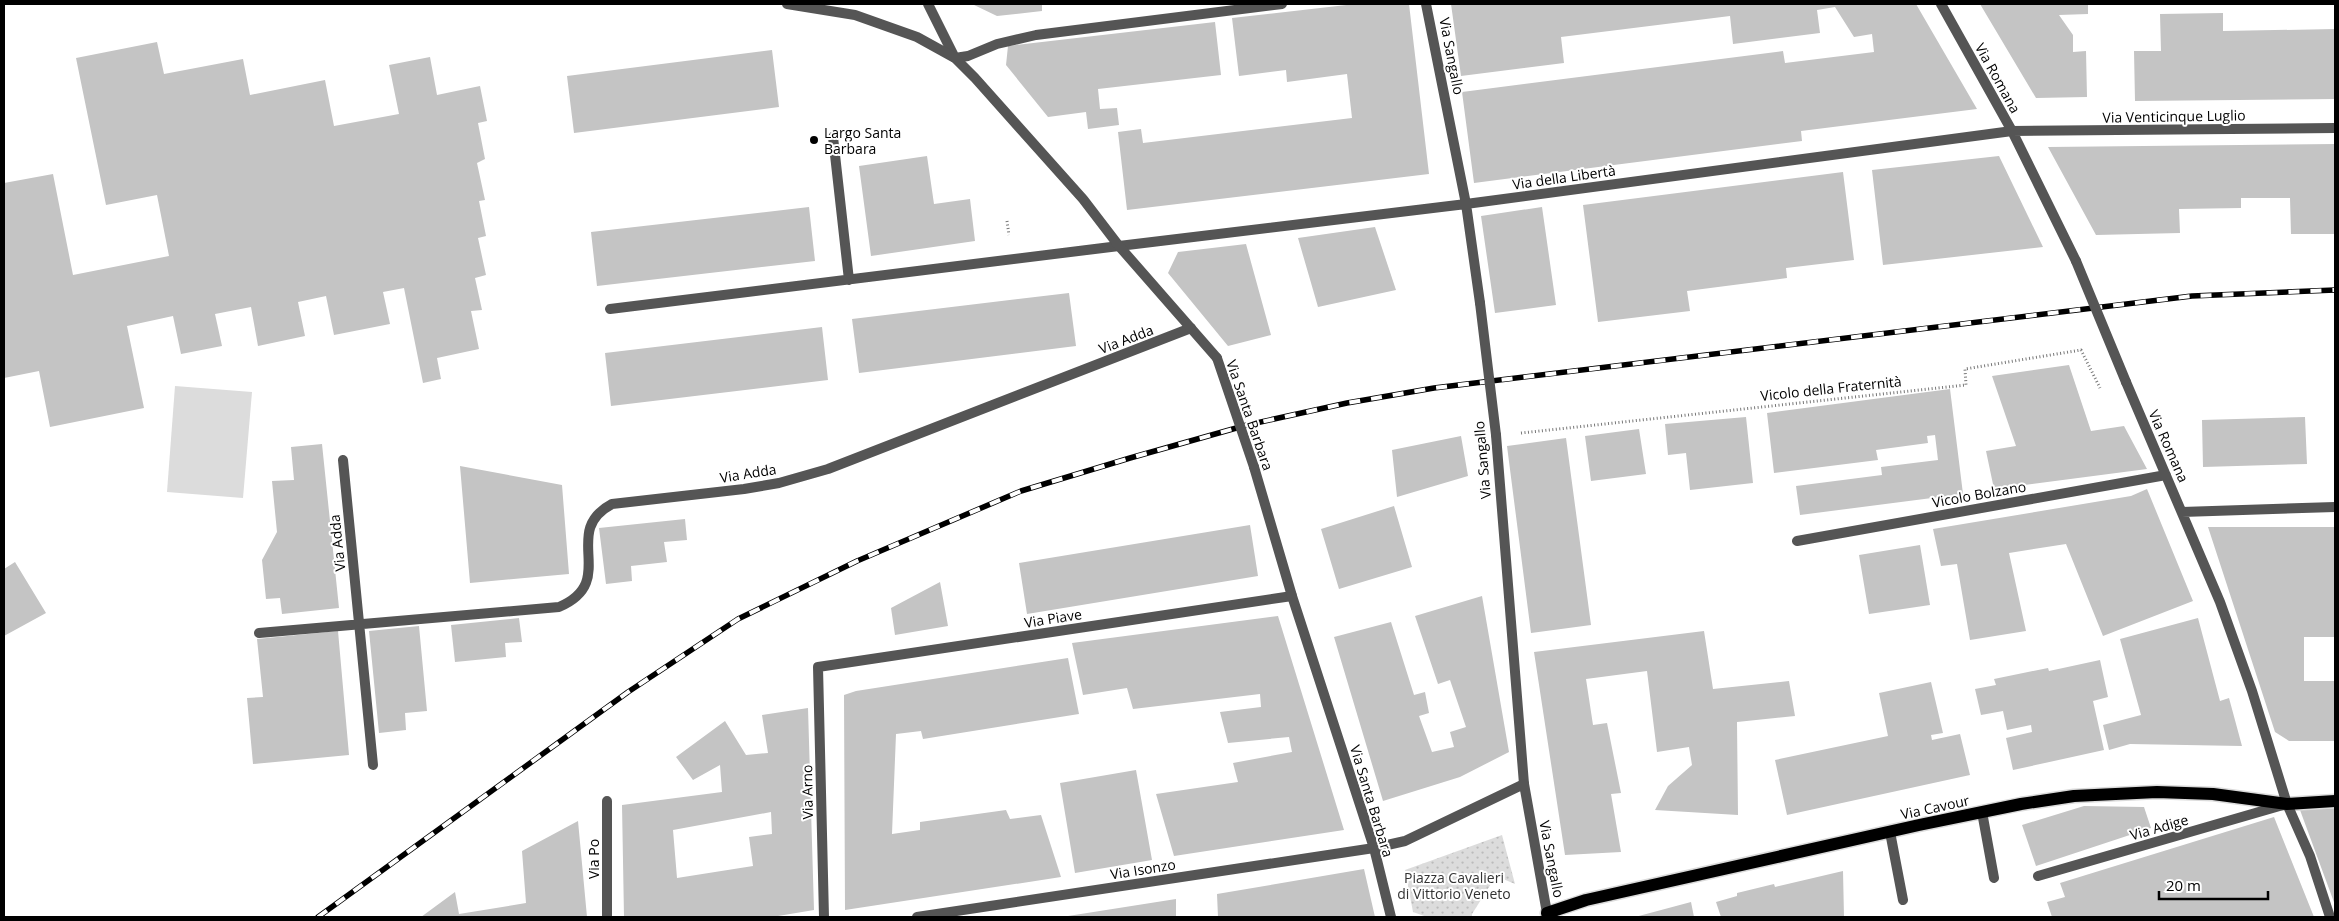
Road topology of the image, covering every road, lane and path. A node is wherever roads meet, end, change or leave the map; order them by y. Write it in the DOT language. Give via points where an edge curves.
graph roads {
  1 [pos="787,4"];
  2 [pos="928,4"];
  3 [pos="1282,4"];
  4 [pos="1426,4"];
  5 [pos="1941,4"];
  6 [pos="955,58"];
  7 [pos="2335,128"];
  8 [pos="2012,131"];
  9 [pos="833,137"];
  10 [pos="1466,204"];
  11 [pos="1119,246"];
  12 [pos="850,280"];
  13 [pos="610,309"];
  14 [pos="1191,328"];
  15 [pos="2126,382"];
  16 [pos="1496,435"];
  17 [pos="343,460"];
  18 [pos="2166,475"];
  19 [pos="2335,507"];
  20 [pos="2182,512"];
  21 [pos="1797,541"];
  22 [pos="1292,596"];
  23 [pos="359,624"];
  24 [pos="259,632"];
  25 [pos="818,667"];
  26 [pos="373,765"];
  27 [pos="1524,784"];
  28 [pos="607,801"];
  29 [pos="2335,801"];
  30 [pos="2287,804"];
  31 [pos="1982,812"];
  32 [pos="1890,832"];
  33 [pos="1374,848"];
  34 [pos="2038,876"];
  35 [pos="1994,878"];
  36 [pos="1903,900"];
  37 [pos="1548,915"];
  38 [pos="607,917"];
  39 [pos="824,917"];
  40 [pos="917,917"];
  41 [pos="1391,917"];
  42 [pos="2330,917"];
  1 -- 6 [label="street, Via Santa Barbara" via="855,15 917,37"];
  2 -- 6 [label="street"];
  3 -- 6 [label="street" via="1036,35"];
  4 -- 10 [label="street, Via Sangallo"];
  5 -- 8 [label="street, Via Romana"];
  6 -- 11 [label="street, Via Santa Barbara" via="1083,199"];
  7 -- 8 [label="street, Via Venticinque Luglio"];
  8 -- 10 [label="street, Via della Libertà"];
  8 -- 15 [label="street, Via Romana, bridge" via="2076,261"];
  9 -- 12 [label="street"];
  10 -- 11 [label="street, Via della Libertà"];
  10 -- 16 [label="street, Via Sangallo, bridge"];
  11 -- 12 [label="street"];
  11 -- 14 [label="street, Via Santa Barbara"];
  12 -- 13 [label="street"];
  14 -- 22 [label="street, Via Santa Barbara, bridge" via="1217,358 1254,467"];
  14 -- 23 [label="street, Via Adda" via="812,474 744,489 612,504 596,515 589,529 590,567 586,586 571,602 559,606"];
  15 -- 16 [label="path, Vicolo della Fraternità" via="2101,390 2081,350 1965,370 1966,385"];
  15 -- 18 [label="street, Via Romana"];
  16 -- 27 [label="street, Via Sangallo"];
  17 -- 23 [label="street, Via Adda"];
  18 -- 20 [label="street, Via Romana"];
  18 -- 21 [label="street, Vicolo Bolzano"];
  19 -- 20 [label="street"];
  20 -- 30 [label="street, Via Romana" via="2235,642"];
  22 -- 25 [label="street, Via Piave"];
  22 -- 33 [label="street, Via Santa Barbara"];
  23 -- 24 [label="street, Via Adda"];
  23 -- 26 [label="street, Via Adda"];
  25 -- 39 [label="street, Via Arno"];
  27 -- 33 [label="street" via="1404,841"];
  27 -- 37 [label="street, Via Sangallo"];
  28 -- 38 [label="street, Via Po"];
  29 -- 30 [label="main road, Via Cavour"];
  30 -- 31 [label="main road, Via Cavour" via="2212,794 2134,792 2065,797"];
  30 -- 34 [label="street, Via Adige"];
  30 -- 42 [label="street, Via Romana" via="2310,856"];
  31 -- 32 [label="main road, Via Cavour"];
  31 -- 35 [label="street"];
  32 -- 36 [label="street"];
  32 -- 37 [label="main road, Via Cavour" via="1586,900"];
  33 -- 40 [label="street, Via Isonzo"];
  33 -- 41 [label="street, Via Santa Barbara"];
}
